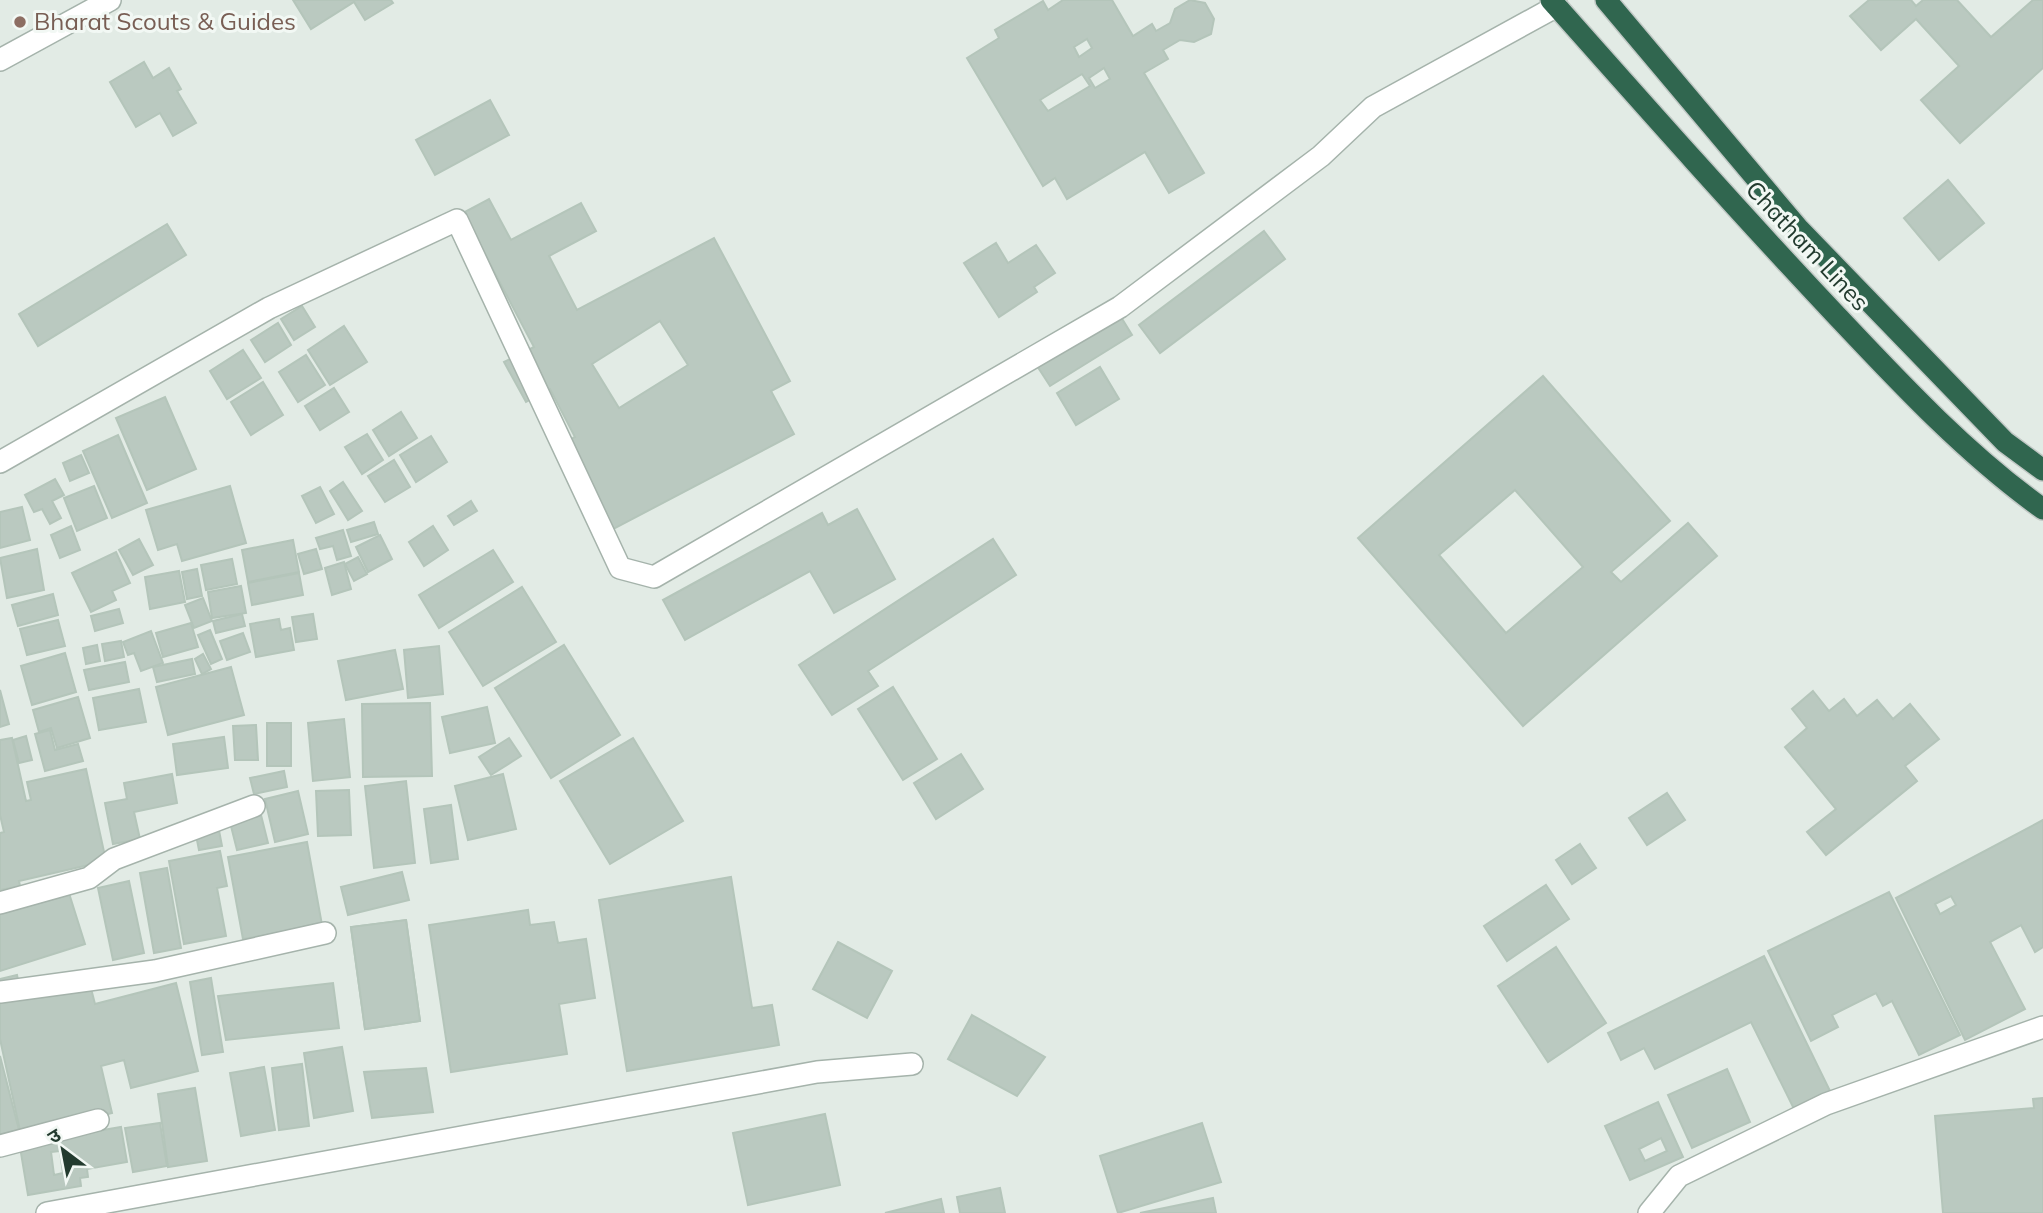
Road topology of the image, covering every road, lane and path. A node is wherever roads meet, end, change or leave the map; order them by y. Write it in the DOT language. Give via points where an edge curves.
graph roads {
  1 [pos="110,0"];
  2 [pos="1606,0"];
  3 [pos="1554,3"];
  4 [pos="0,60"];
  5 [pos="0,462"];
  6 [pos="2043,470"];
  7 [pos="2043,509"];
  8 [pos="254,806"];
  9 [pos="0,904"];
  10 [pos="325,933"];
  11 [pos="0,992"];
  12 [pos="2043,1027"];
  13 [pos="912,1064"];
  14 [pos="98,1120"];
  15 [pos="0,1146"];
  16 [pos="47,1213"];
  17 [pos="1649,1213"];
  1 -- 4 [label="street"];
  2 -- 6 [label="highway, Chatham Lines" via="1798,228 2004,442"];
  3 -- 5 [label="street" via="1373,107 1321,156 1120,307 654,576 620,568 457,220 269,308"];
  3 -- 7 [label="highway, Chatham Lines" via="1710,182 1898,381"];
  8 -- 9 [label="street" via="114,859 89,878"];
  10 -- 11 [label="street" via="155,971"];
  12 -- 17 [label="street" via="1826,1104 1679,1176"];
  13 -- 16 [label="street" via="817,1072"];
  14 -- 15 [label="street"];
}
